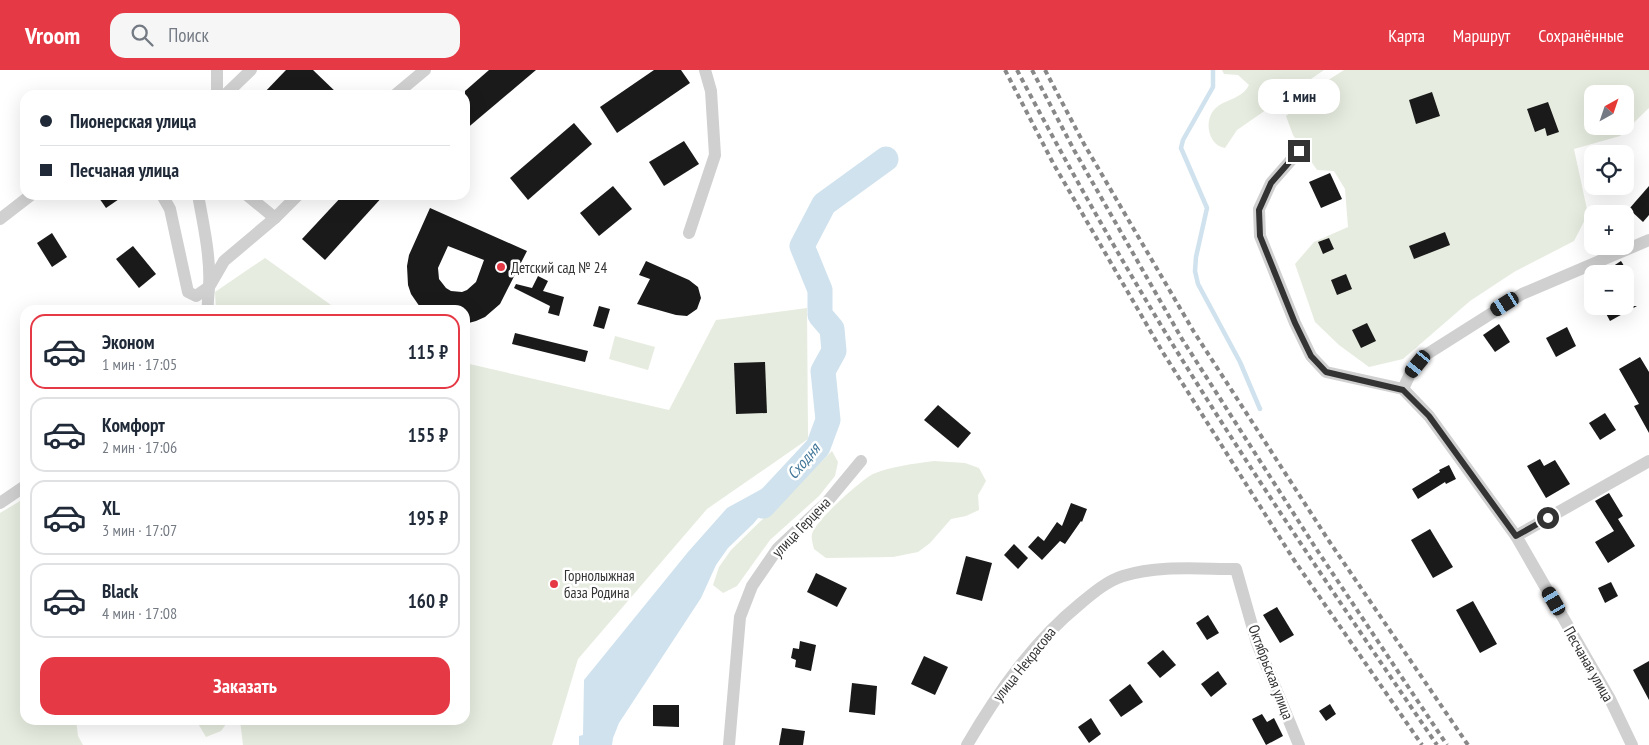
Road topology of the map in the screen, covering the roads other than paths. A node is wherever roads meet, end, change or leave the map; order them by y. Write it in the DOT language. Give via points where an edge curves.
graph roads {
  1 [pos="218,70"];
  2 [pos="251,70"];
  3 [pos="425,70"];
  4 [pos="705,70"];
  5 [pos="217,90"];
  6 [pos="229,90"];
  7 [pos="401,90"];
  8 [pos="1299,151"];
  9 [pos="25,200"];
  10 [pos="165,200"];
  11 [pos="199,200"];
  12 [pos="253,200"];
  13 [pos="293,200"];
  14 [pos="275,218"];
  15 [pos="0,219"];
  16 [pos="689,232"];
  17 [pos="1649,240"];
  18 [pos="210,286"];
  19 [pos="208,305"];
  20 [pos="1403,390"];
  21 [pos="861,461"];
  22 [pos="1649,461"];
  23 [pos="20,489"];
  24 [pos="0,502"];
  25 [pos="1516,536"];
  26 [pos="1236,569"];
  27 [pos="728,745"];
  28 [pos="967,745"];
  29 [pos="1299,745"];
  30 [pos="1632,745"];
  1 -- 5 [label="street"];
  2 -- 6 [label="street"];
  3 -- 7 [label="street"];
  4 -- 16 [label="street" via="711,91 715,155"];
  8 -- 20 [label="street" via="1271,183 1259,210 1260,236 1295,323 1311,356 1326,372"];
  9 -- 15 [label="street"];
  10 -- 18 [label="street" via="170,209 188,292 196,296"];
  11 -- 18 [label="street"];
  12 -- 14 [label="street"];
  13 -- 14 [label="street"];
  14 -- 18 [label="street" via="224,261"];
  17 -- 20 [label="street" via="1522,294 1424,356 1411,372"];
  18 -- 19 [label="street"];
  20 -- 25 [label="street, Песчаная улица" via="1429,416"];
  21 -- 27 [label="street, улица Герцена" via="827,502 778,548 752,586 740,617"];
  22 -- 25 [label="street"];
  23 -- 24 [label="street"];
  25 -- 30 [label="street, Песчаная улица" via="1610,699"];
  26 -- 28 [label="street, улица Некрасова" via="1160,568 1121,577 1098,589 1064,616 1030,652 992,702"];
  26 -- 29 [label="street, Октябрьская улица" via="1256,643"];
}
